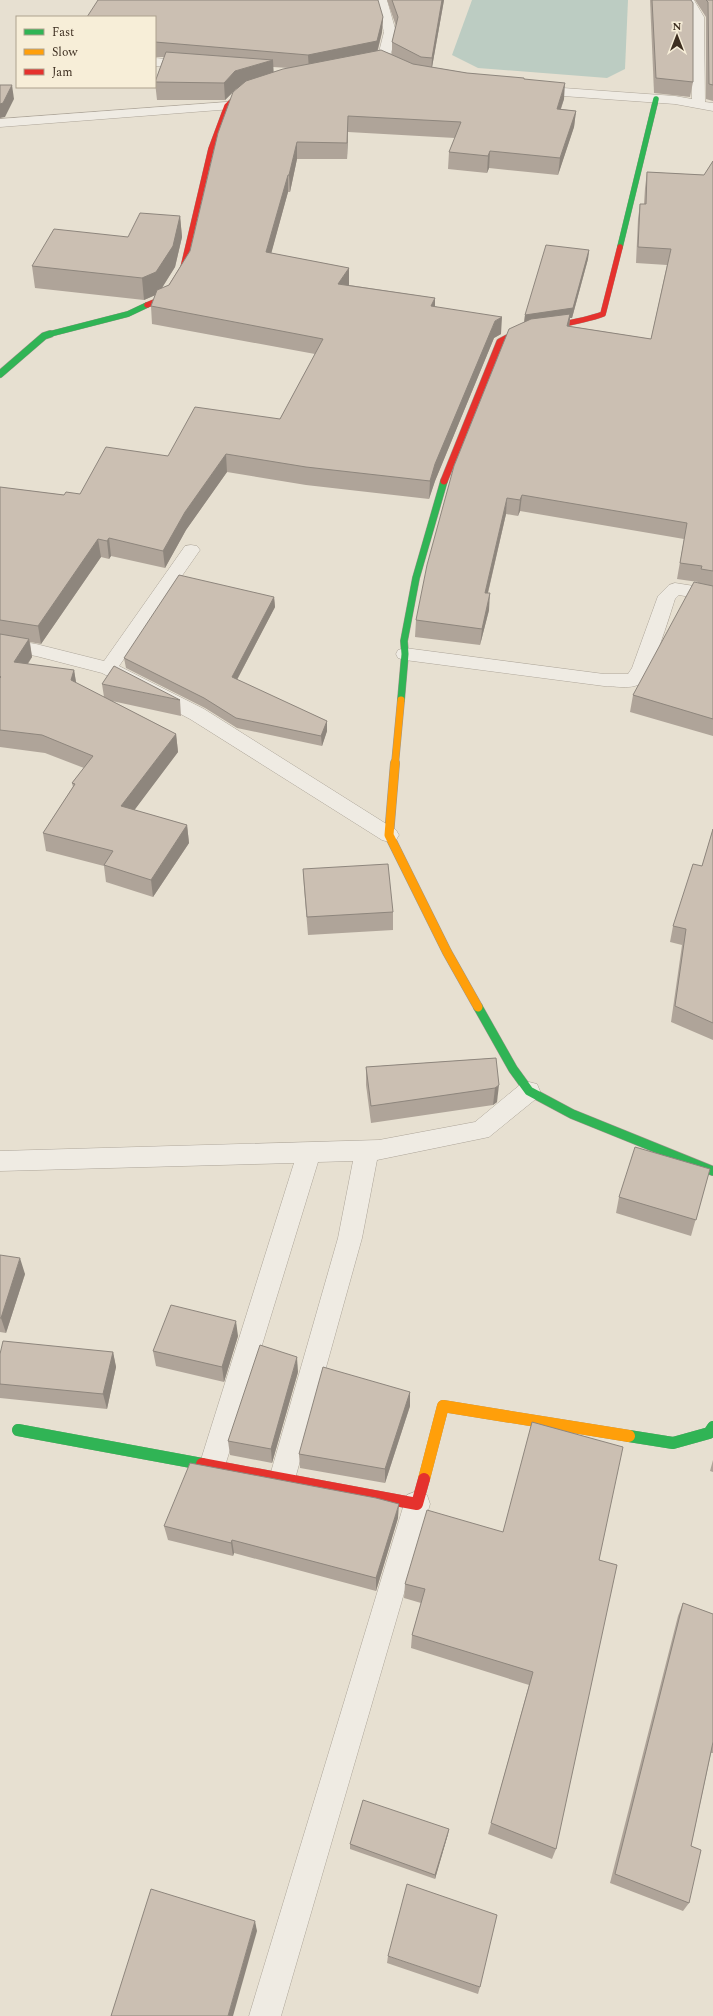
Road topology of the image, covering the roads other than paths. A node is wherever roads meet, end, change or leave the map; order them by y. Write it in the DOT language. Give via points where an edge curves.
graph roads {
  1 [pos="688,0"];
  2 [pos="382,4"];
  3 [pos="368,7"];
  4 [pos="698,17"];
  5 [pos="713,19"];
  6 [pos="156,62"];
  7 [pos="202,66"];
  8 [pos="410,73"];
  9 [pos="261,87"];
  10 [pos="524,89"];
  11 [pos="656,99"];
  12 [pos="699,104"];
  13 [pos="227,106"];
  14 [pos="713,107"];
  15 [pos="0,123"];
  16 [pos="0,374"];
  17 [pos="191,550"];
  18 [pos="713,595"];
  19 [pos="0,644"];
  20 [pos="405,654"];
  21 [pos="108,668"];
  22 [pos="388,835"];
  23 [pos="529,1091"];
  24 [pos="367,1150"];
  25 [pos="309,1152"];
  26 [pos="0,1160"];
  27 [pos="713,1171"];
  28 [pos="713,1427"];
  29 [pos="18,1430"];
  30 [pos="212,1466"];
  31 [pos="282,1479"];
  32 [pos="417,1504"];
  33 [pos="265,2016"];
  1 -- 4 [label="street"];
  2 -- 3 [label="street"];
  2 -- 8 [label="street" via="390,32 380,61"];
  4 -- 5 [label="street"];
  4 -- 12 [label="street"];
  6 -- 7 [label="street"];
  9 -- 13 [label="street" via="241,94"];
  10 -- 11 [label="street"];
  11 -- 12 [label="street"];
  11 -- 20 [label="street" via="603,314 582,322 535,327 511,333 500,342 444,482 416,578 404,641"];
  12 -- 14 [label="street"];
  13 -- 15 [label="street"];
  13 -- 16 [label="street" via="211,149 183,268 164,298 128,314 44,336"];
  17 -- 21 [label="street"];
  18 -- 20 [label="street" via="675,589 667,596 641,669 633,680 604,680"];
  19 -- 21 [label="street"];
  20 -- 22 [label="street"];
  21 -- 22 [label="street" via="197,714"];
  22 -- 23 [label="street" via="447,952 513,1069"];
  23 -- 24 [label="street" via="481,1130 379,1150"];
  23 -- 27 [label="street" via="572,1114"];
  24 -- 25 [label="street"];
  24 -- 31 [label="street" via="350,1238"];
  25 -- 26 [label="street" via="14,1162"];
  25 -- 30 [label="street"];
  28 -- 32 [label="street" via="709,1433 673,1443 443,1406"];
  29 -- 30 [label="street"];
  30 -- 31 [label="street"];
  31 -- 32 [label="street"];
  32 -- 33 [label="street"];
}
